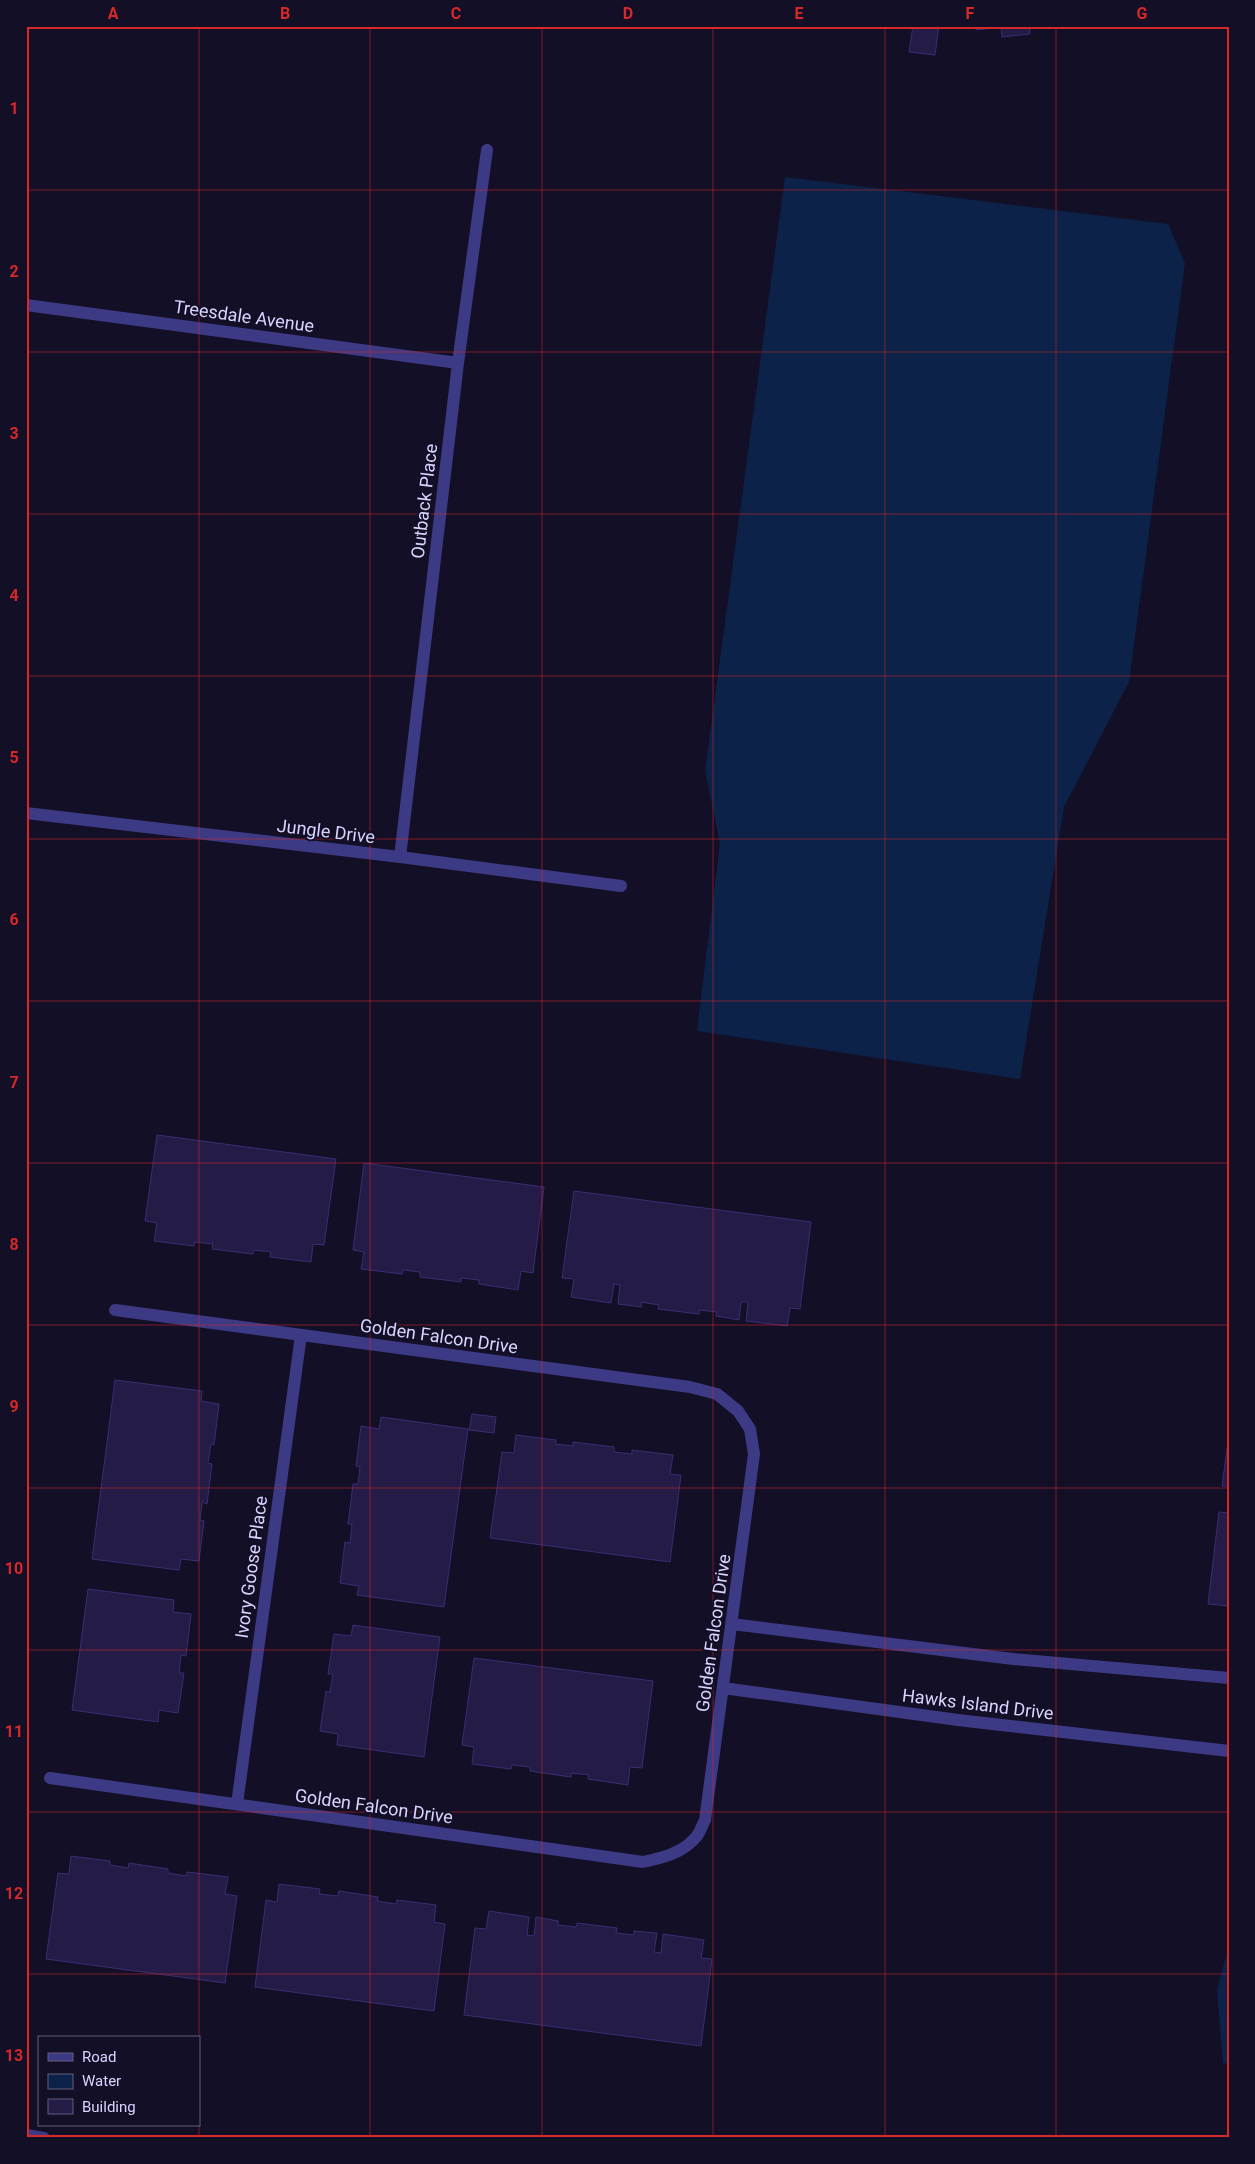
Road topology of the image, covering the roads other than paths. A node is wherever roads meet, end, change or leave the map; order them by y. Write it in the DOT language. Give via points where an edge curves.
graph roads {
  1 [pos="486,150"];
  2 [pos="26,305"];
  3 [pos="458,363"];
  4 [pos="26,813"];
  5 [pos="400,857"];
  6 [pos="621,886"];
  7 [pos="116,1310"];
  8 [pos="301,1335"];
  9 [pos="732,1624"];
  10 [pos="1229,1678"];
  11 [pos="723,1688"];
  12 [pos="1229,1751"];
  13 [pos="50,1778"];
  14 [pos="237,1804"];
  15 [pos="26,2135"];
  16 [pos="44,2138"];
  1 -- 3 [label="street, Outback Place"];
  2 -- 3 [label="street, Treesdale Avenue"];
  3 -- 5 [label="street, Outback Place"];
  4 -- 5 [label="street, Jungle Drive"];
  5 -- 6 [label="street, Jungle Drive"];
  7 -- 8 [label="street, Golden Falcon Drive"];
  8 -- 9 [label="street, Golden Falcon Drive" via="690,1387 717,1394 738,1411 750,1429 754,1454"];
  8 -- 14 [label="street, Ivory Goose Place"];
  9 -- 10 [label="street" via="1013,1659"];
  9 -- 11 [label="street, Golden Falcon Drive"];
  11 -- 12 [label="street, Hawks Island Drive" via="958,1720"];
  11 -- 14 [label="street, Golden Falcon Drive" via="705,1820 696,1837 663,1858 643,1862"];
  13 -- 14 [label="street, Golden Falcon Drive"];
  15 -- 16 [label="street"];
}
